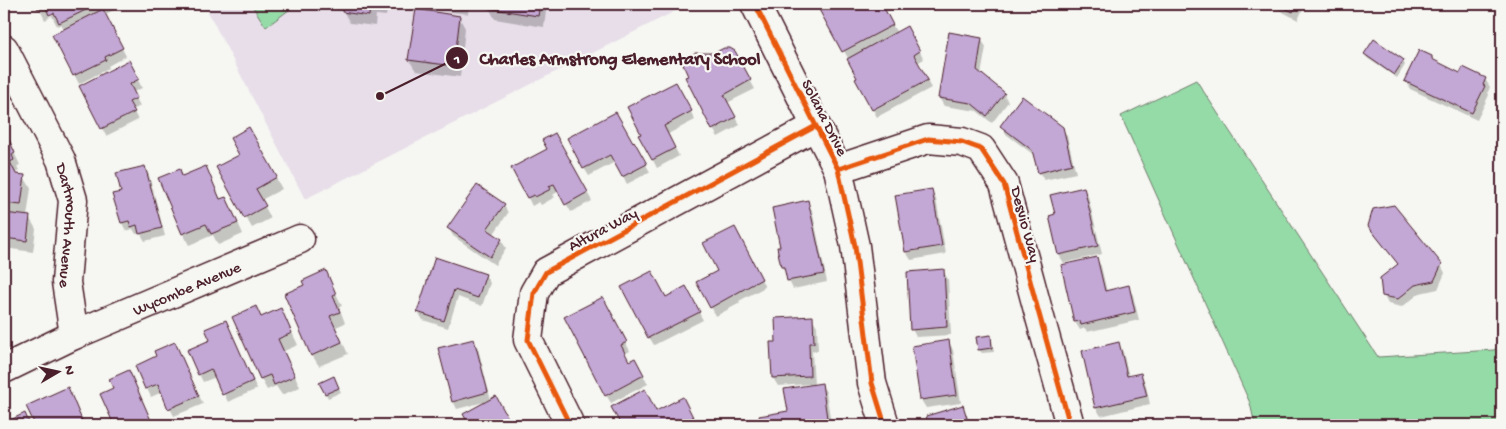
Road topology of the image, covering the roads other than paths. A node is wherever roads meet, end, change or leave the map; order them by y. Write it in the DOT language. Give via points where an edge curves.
graph roads {
  1 [pos="756,4"];
  2 [pos="4,49"];
  3 [pos="816,126"];
  4 [pos="838,169"];
  5 [pos="300,239"];
  6 [pos="74,336"];
  7 [pos="4,369"];
  8 [pos="570,425"];
  9 [pos="884,425"];
  10 [pos="1070,425"];
  1 -- 3 [label="street, Solana Drive"];
  2 -- 6 [label="street, Dartmouth Avenue" via="61,160 73,200 66,282"];
  3 -- 4 [label="street, Solana Drive"];
  3 -- 8 [label="street, Altura Way" via="546,272 534,294 528,340"];
  4 -- 9 [label="street, Solana Drive" via="855,246 872,383"];
  4 -- 10 [label="street, Desvio Way" via="928,139 962,142 981,149 1004,184"];
  5 -- 6 [label="street, Wycombe Avenue"];
  6 -- 7 [label="street"];
}
